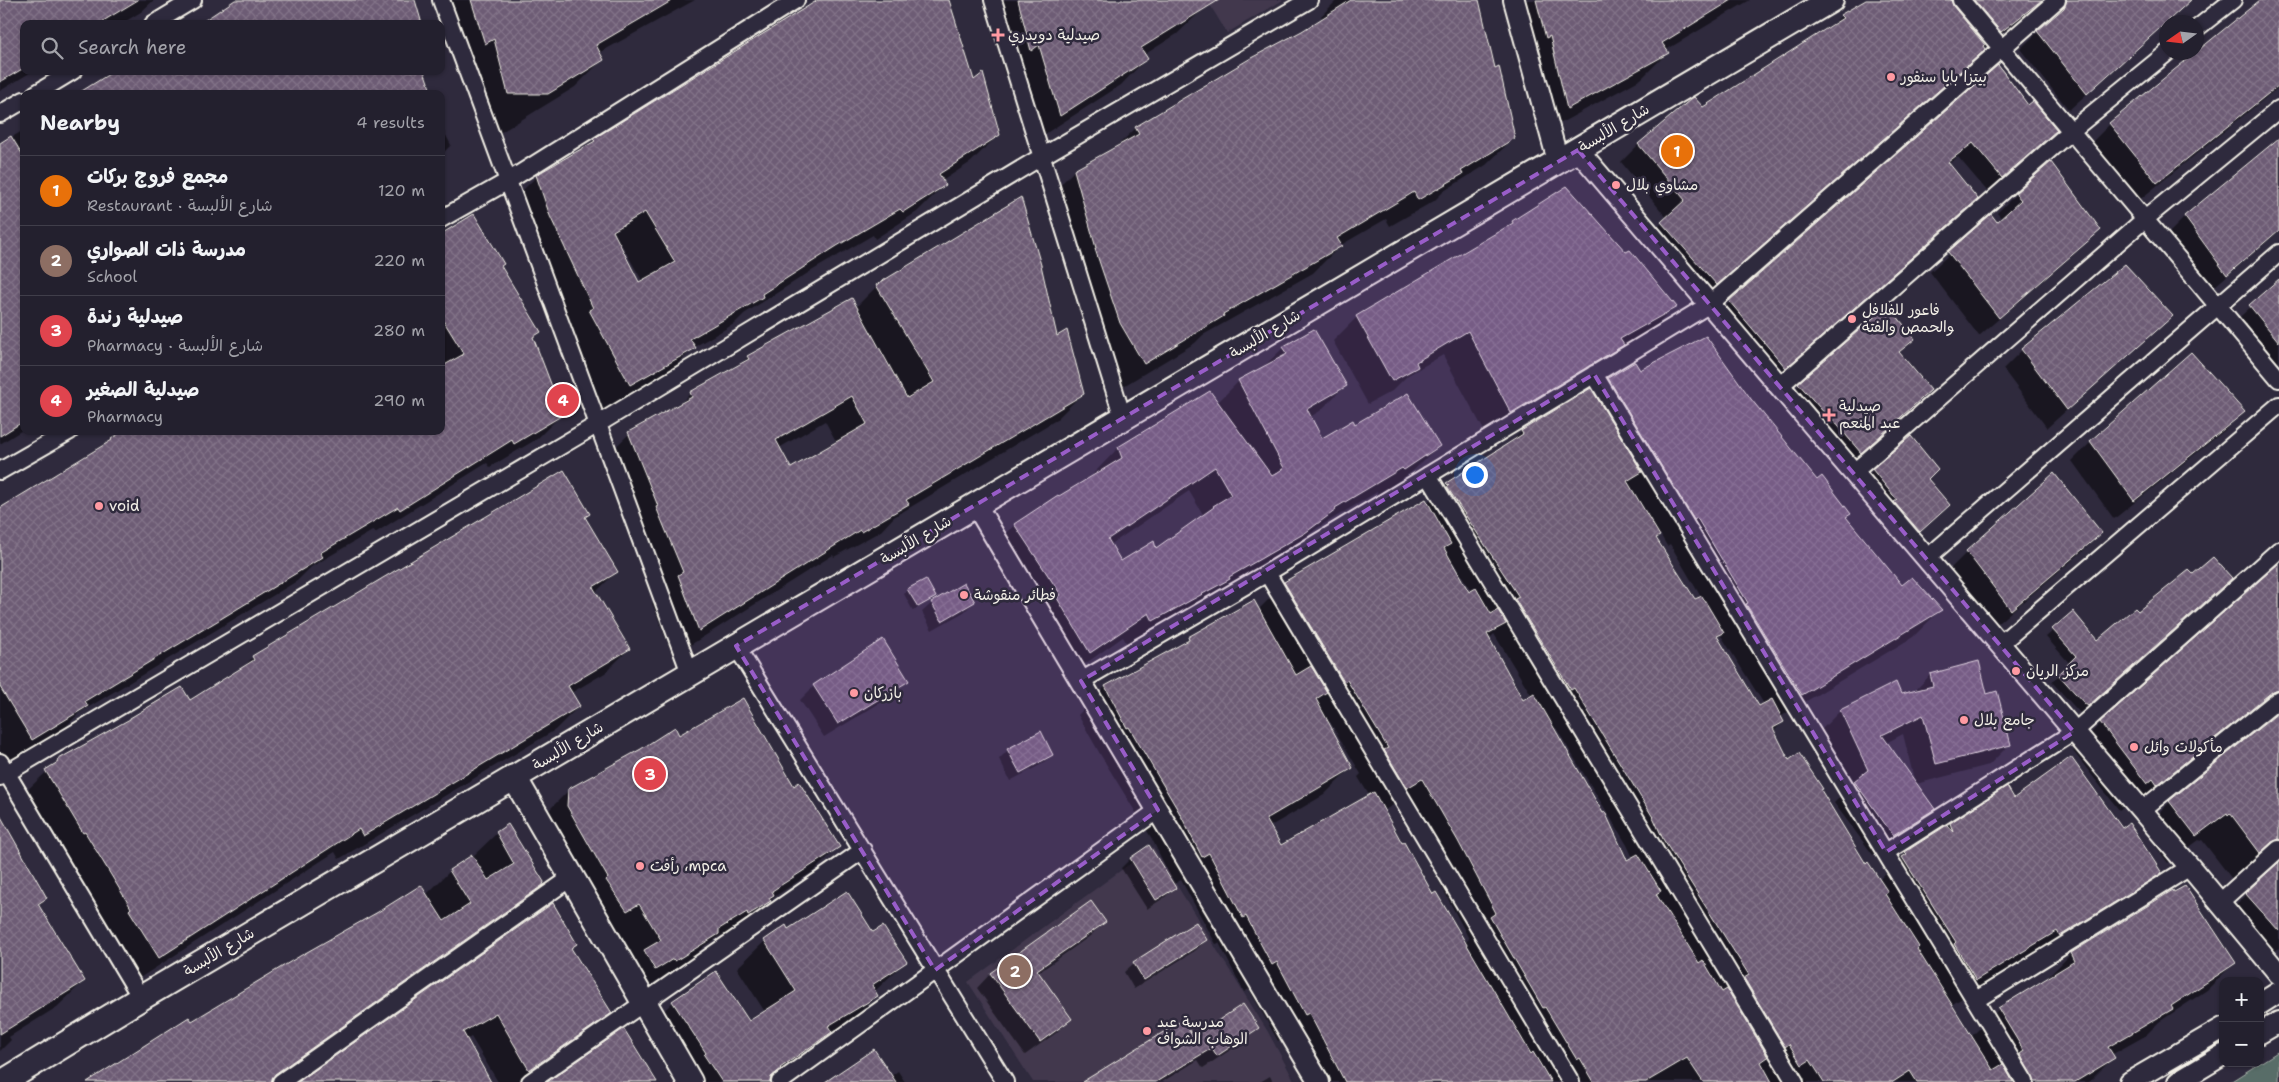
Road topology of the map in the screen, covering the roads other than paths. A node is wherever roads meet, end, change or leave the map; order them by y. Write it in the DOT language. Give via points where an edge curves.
graph roads {
  1 [pos="193,0"];
  2 [pos="441,0"];
  3 [pos="796,0"];
  4 [pos="994,0"];
  5 [pos="1310,0"];
  6 [pos="1514,0"];
  7 [pos="1831,0"];
  8 [pos="1961,0"];
  9 [pos="2057,0"];
  10 [pos="2233,0"];
  11 [pos="160,20"];
  12 [pos="2204,23"];
  13 [pos="2001,47"];
  14 [pos="2159,59"];
  15 [pos="66,75"];
  16 [pos="42,90"];
  17 [pos="20,102"];
  18 [pos="2279,109"];
  19 [pos="0,114"];
  20 [pos="2071,131"];
  21 [pos="1568,155"];
  22 [pos="1042,157"];
  23 [pos="508,182"];
  24 [pos="445,217"];
  25 [pos="2144,219"];
  26 [pos="2279,253"];
  27 [pos="1710,304"];
  28 [pos="2218,305"];
  29 [pos="1594,374"];
  30 [pos="2279,379"];
  31 [pos="1780,386"];
  32 [pos="2279,405"];
  33 [pos="1123,418"];
  34 [pos="598,424"];
  35 [pos="63,435"];
  36 [pos="0,471"];
  37 [pos="1854,472"];
  38 [pos="1428,475"];
  39 [pos="976,505"];
  40 [pos="2279,550"];
  41 [pos="1927,558"];
  42 [pos="1268,573"];
  43 [pos="2000,644"];
  44 [pos="736,646"];
  45 [pos="690,673"];
  46 [pos="1080,681"];
  47 [pos="2279,699"];
  48 [pos="2074,732"];
  49 [pos="2,771"];
  50 [pos="514,777"];
  51 [pos="1158,810"];
  52 [pos="2142,810"];
  53 [pos="2279,849"];
  54 [pos="863,850"];
  55 [pos="1886,852"];
  56 [pos="2190,867"];
  57 [pos="572,877"];
  58 [pos="2219,903"];
  59 [pos="936,970"];
  60 [pos="2279,974"];
  61 [pos="2279,992"];
  62 [pos="140,998"];
  63 [pos="1976,1000"];
  64 [pos="2264,1001"];
  65 [pos="644,1002"];
  66 [pos="2279,1022"];
  67 [pos="2219,1030"];
  68 [pos="2264,1031"];
  69 [pos="2219,1057"];
  70 [pos="3,1082"];
  71 [pos="281,1082"];
  72 [pos="530,1082"];
  73 [pos="690,1082"];
  74 [pos="780,1082"];
  75 [pos="1005,1082"];
  76 [pos="1319,1082"];
  77 [pos="1571,1082"];
  78 [pos="1796,1082"];
  79 [pos="2024,1082"];
  80 [pos="2130,1082"];
  81 [pos="2178,1082"];
  1 -- 11 [label="street"];
  2 -- 23 [label="street"];
  3 -- 23 [label="street"];
  4 -- 22 [label="street"];
  5 -- 22 [label="street"];
  6 -- 21 [label="street"];
  7 -- 21 [label="main road, شارع الألبسة"];
  8 -- 13 [label="street"];
  9 -- 13 [label="street"];
  10 -- 12 [label="street"];
  13 -- 20 [label="street"];
  13 -- 27 [label="street"];
  14 -- 20 [label="street"];
  15 -- 16 [label="street"];
  17 -- 19 [label="street"];
  18 -- 25 [label="street"];
  20 -- 25 [label="street"];
  20 -- 31 [label="street"];
  21 -- 27 [label="street"];
  21 -- 33 [label="main road, شارع الألبسة"];
  22 -- 33 [label="street"];
  22 -- 34 [label="street"];
  23 -- 24 [label="street"];
  23 -- 34 [label="street"];
  25 -- 28 [label="street"];
  25 -- 37 [label="street"];
  26 -- 28 [label="street"];
  27 -- 29 [label="street"];
  27 -- 31 [label="street"];
  28 -- 30 [label="street"];
  28 -- 41 [label="street"];
  29 -- 38 [label="street"];
  29 -- 55 [label="street"];
  31 -- 37 [label="street"];
  32 -- 43 [label="street"];
  33 -- 39 [label="main road, شارع الألبسة"];
  34 -- 45 [label="street"];
  34 -- 49 [label="street"];
  35 -- 36 [label="street"];
  37 -- 41 [label="street"];
  38 -- 42 [label="street"];
  38 -- 78 [label="street"];
  39 -- 44 [label="main road, شارع الألبسة"];
  39 -- 46 [label="street"];
  40 -- 48 [label="street"];
  41 -- 43 [label="street"];
  42 -- 46 [label="street"];
  42 -- 77 [label="street"];
  43 -- 48 [label="street"];
  44 -- 45 [label="main road, شارع الألبسة"];
  44 -- 54 [label="street"];
  45 -- 50 [label="main road, شارع الألبسة"];
  46 -- 51 [label="street"];
  47 -- 52 [label="street"];
  48 -- 52 [label="street"];
  48 -- 55 [label="street"];
  49 -- 62 [label="street"];
  50 -- 57 [label="main road"];
  50 -- 62 [label="main road, شارع الألبسة"];
  51 -- 59 [label="street"];
  51 -- 76 [label="street"];
  52 -- 56 [label="street"];
  53 -- 58 [label="street"];
  54 -- 59 [label="street"];
  54 -- 65 [label="street"];
  55 -- 63 [label="street"];
  56 -- 58 [label="street"];
  56 -- 63 [label="street"];
  57 -- 65 [label="main road"];
  57 -- 71 [label="street"];
  58 -- 60 [label="street"];
  59 -- 74 [label="street"];
  59 -- 75 [label="street"];
  61 -- 64 [label="street"];
  62 -- 70 [label="main road, شارع الألبسة"];
  63 -- 79 [label="street"];
  65 -- 72 [label="street"];
  65 -- 73 [label="main road"];
  66 -- 68 [label="street"];
  67 -- 80 [label="street"];
  69 -- 81 [label="street"];
}
